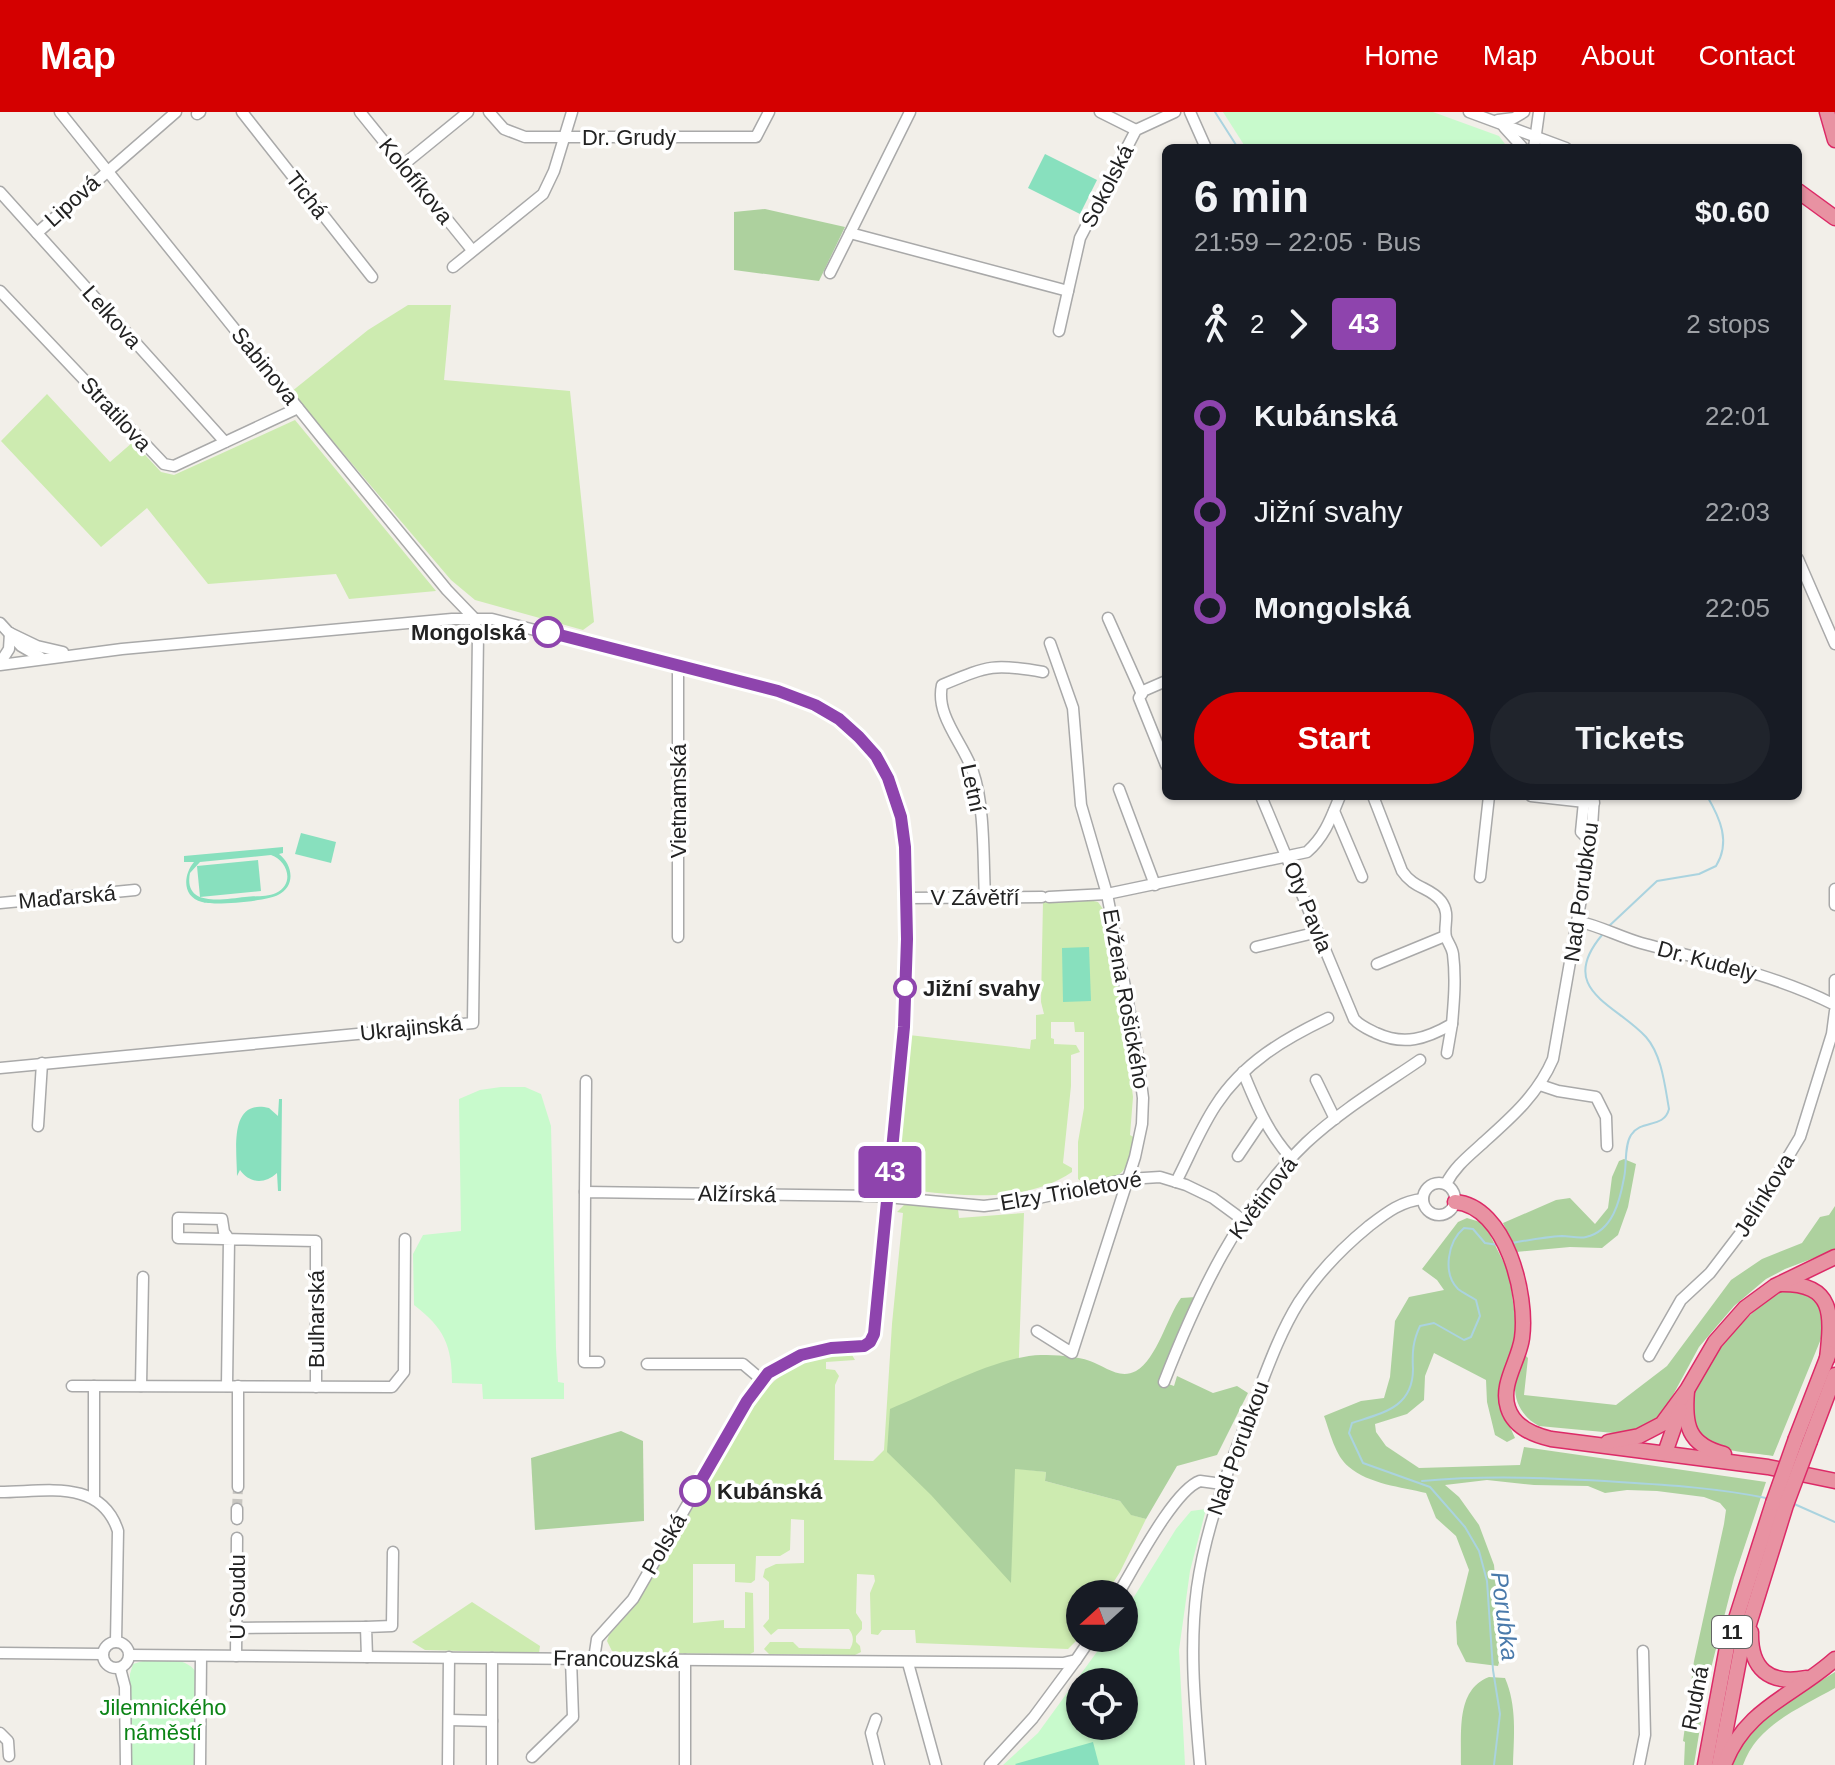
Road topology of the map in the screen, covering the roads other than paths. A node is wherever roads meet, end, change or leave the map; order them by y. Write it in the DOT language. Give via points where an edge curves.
graph roads {
  1 [pos="60,112"];
  2 [pos="176,112"];
  3 [pos="242,112"];
  4 [pos="360,112"];
  5 [pos="468,112"];
  6 [pos="489,112"];
  7 [pos="572,112"];
  8 [pos="769,112"];
  9 [pos="910,112"];
  10 [pos="1100,112"];
  11 [pos="1175,112"];
  12 [pos="1190,112"];
  13 [pos="1469,112"];
  14 [pos="1524,112"];
  15 [pos="1539,112"];
  16 [pos="1827,112"];
  17 [pos="1496,121"];
  18 [pos="1136,130"];
  19 [pos="565,137"];
  20 [pos="1835,140"];
  21 [pos="1535,143"];
  22 [pos="1204,144"];
  23 [pos="1520,144"];
  24 [pos="403,165"];
  25 [pos="107,170"];
  26 [pos="0,192"];
  27 [pos="1802,194"];
  28 [pos="1835,218"];
  29 [pos="37,233"];
  30 [pos="850,233"];
  31 [pos="472,250"];
  32 [pos="453,267"];
  33 [pos="830,273"];
  34 [pos="372,277"];
  35 [pos="0,291"];
  36 [pos="1068,291"];
  37 [pos="1059,331"];
  38 [pos="298,408"];
  39 [pos="225,442"];
  40 [pos="1802,568"];
  41 [pos="473,617"];
  42 [pos="1108,618"];
  43 [pos="0,623"];
  44 [pos="10,633"];
  45 [pos="1050,643"];
  46 [pos="1835,644"];
  47 [pos="81,654"];
  48 [pos="42,658"];
  49 [pos="0,664"];
  50 [pos="678,665"];
  51 [pos="1043,672"];
  52 [pos="1162,683"];
  53 [pos="1142,694"];
  54 [pos="1162,756"];
  55 [pos="1119,789"];
  56 [pos="1263,800"];
  57 [pos="1338,800"];
  58 [pos="1375,800"];
  59 [pos="1489,800"];
  60 [pos="1590,801"];
  61 [pos="1334,811"];
  62 [pos="1287,856"];
  63 [pos="1362,877"];
  64 [pos="1480,877"];
  65 [pos="1155,885"];
  66 [pos="1835,889"];
  67 [pos="135,890"];
  68 [pos="1107,894"];
  69 [pos="985,897"];
  70 [pos="907,898"];
  71 [pos="0,903"];
  72 [pos="1835,905"];
  73 [pos="1577,921"];
  74 [pos="1318,932"];
  75 [pos="1445,936"];
  76 [pos="678,937"];
  77 [pos="1256,947"];
  78 [pos="1377,964"];
  79 [pos="1835,980"];
  80 [pos="1835,1003"];
  81 [pos="1835,1011"];
  82 [pos="1328,1018"];
  83 [pos="1452,1024"];
  84 [pos="1447,1053"];
  85 [pos="1420,1060"];
  86 [pos="42,1063"];
  87 [pos="0,1068"];
  88 [pos="1243,1072"];
  89 [pos="1316,1080"];
  90 [pos="586,1081"];
  91 [pos="1540,1085"];
  92 [pos="1263,1119"];
  93 [pos="1335,1119"];
  94 [pos="38,1126"];
  95 [pos="1607,1146"];
  96 [pos="1238,1156"];
  97 [pos="1291,1158"];
  98 [pos="1128,1179"];
  99 [pos="1176,1182"];
  100 [pos="1446,1184"];
  101 [pos="585,1192"];
  102 [pos="888,1197"];
  103 [pos="1423,1199"];
  104 [pos="1455,1202"];
  105 [pos="1243,1220"];
  106 [pos="229,1239"];
  107 [pos="405,1239"];
  108 [pos="1835,1257"];
  109 [pos="143,1277"];
  110 [pos="1780,1284"];
  111 [pos="1037,1331"];
  112 [pos="1835,1338"];
  113 [pos="1649,1356"];
  114 [pos="1827,1359"];
  115 [pos="599,1362"];
  116 [pos="647,1364"];
  117 [pos="1835,1375"];
  118 [pos="762,1380"];
  119 [pos="1164,1382"];
  120 [pos="72,1386"];
  121 [pos="94,1386"];
  122 [pos="141,1386"];
  123 [pos="233,1386"];
  124 [pos="316,1387"];
  125 [pos="1687,1390"];
  126 [pos="1803,1440"];
  127 [pos="1600,1445"];
  128 [pos="1665,1453"];
  129 [pos="1768,1467"];
  130 [pos="1835,1481"];
  131 [pos="1222,1484"];
  132 [pos="238,1487"];
  133 [pos="0,1492"];
  134 [pos="94,1497"];
  135 [pos="1779,1504"];
  136 [pos="237,1538"];
  137 [pos="393,1552"];
  138 [pos="1127,1580"];
  139 [pos="1752,1611"];
  140 [pos="366,1627"];
  141 [pos="236,1628"];
  142 [pos="116,1642"];
  143 [pos="1643,1651"];
  144 [pos="1081,1652"];
  145 [pos="0,1653"];
  146 [pos="103,1654"];
  147 [pos="130,1655"];
  148 [pos="201,1656"];
  149 [pos="236,1656"];
  150 [pos="367,1657"];
  151 [pos="449,1657"];
  152 [pos="492,1658"];
  153 [pos="571,1659"];
  154 [pos="594,1659"];
  155 [pos="1835,1659"];
  156 [pos="685,1660"];
  157 [pos="1076,1660"];
  158 [pos="908,1663"];
  159 [pos="120,1668"];
  160 [pos="1811,1677"];
  161 [pos="876,1719"];
  162 [pos="449,1720"];
  163 [pos="492,1721"];
  164 [pos="0,1733"];
  165 [pos="9,1756"];
  166 [pos="532,1757"];
  167 [pos="126,1765"];
  168 [pos="200,1765"];
  169 [pos="448,1765"];
  170 [pos="492,1765"];
  171 [pos="685,1765"];
  172 [pos="879,1765"];
  173 [pos="936,1765"];
  174 [pos="990,1765"];
  175 [pos="1200,1765"];
  176 [pos="1639,1765"];
  177 [pos="1705,1765"];
  178 [pos="1721,1765"];
  1 -- 25 [label="street, Sabinova"];
  2 -- 25 [label="street, Lipová"];
  3 -- 34 [label="street, Tichá"];
  4 -- 24 [label="street, Kolofíkova"];
  5 -- 24 [label="street"];
  6 -- 19 [label="street, Dr. Grudy" via="504,129 525,137"];
  7 -- 19 [label="street"];
  8 -- 19 [label="street, Dr. Grudy" via="756,137"];
  9 -- 30 [label="street"];
  10 -- 18 [label="street"];
  11 -- 18 [label="street, Sokolská"];
  12 -- 22 [label="street"];
  13 -- 17 [label="street"];
  14 -- 17 [label="street"];
  15 -- 21 [label="street"];
  16 -- 20 [label="highway"];
  17 -- 21 [label="street"];
  17 -- 23 [label="street"];
  18 -- 36 [label="street, Sokolská" via="1080,238"];
  19 -- 31 [label="street" via="543,194"];
  24 -- 31 [label="street, Kolofíkova"];
  25 -- 29 [label="street, Lipová"];
  25 -- 38 [label="street, Sabinova"];
  26 -- 29 [label="street, Lelkova"];
  27 -- 28 [label="highway"];
  29 -- 39 [label="street, Lelkova"];
  30 -- 33 [label="street"];
  30 -- 36 [label="street"];
  31 -- 32 [label="street"];
  35 -- 39 [label="street, Stratilova" via="164,464 174,466"];
  36 -- 37 [label="street"];
  38 -- 39 [label="street, Stratilova"];
  38 -- 41 [label="street, Sabinova"];
  40 -- 46 [label="street"];
  41 -- 47 [label="street"];
  41 -- 50 [label="street, Polská"];
  41 -- 86 [label="street, Ukrajinská" via="478,634 473,1023"];
  42 -- 53 [label="street"];
  43 -- 44 [label="street"];
  44 -- 47 [label="street" via="47,649"];
  44 -- 48 [label="street"];
  44 -- 49 [label="street"];
  45 -- 68 [label="street, Evžena Rošického" via="1073,708 1081,805"];
  47 -- 48 [label="street"];
  48 -- 49 [label="street"];
  50 -- 70 [label="street, Polská" via="792,696 833,714 859,737 882,767 897,803"];
  50 -- 76 [label="street, Vietnamská"];
  51 -- 69 [label="street, Letní" via="995,666 942,685 946,716 977,786"];
  52 -- 53 [label="street"];
  53 -- 54 [label="street" via="1139,704"];
  55 -- 65 [label="street"];
  56 -- 62 [label="street, Oty Pavla"];
  57 -- 61 [label="street, V Závětří"];
  58 -- 75 [label="street" via="1409,882 1443,903"];
  59 -- 64 [label="street"];
  60 -- 73 [label="street, Nad Porubkou" via="1591,842"];
  61 -- 62 [label="street, V Závětří" via="1319,841 1307,852"];
  61 -- 63 [label="street"];
  62 -- 65 [label="street, V Závětří"];
  62 -- 74 [label="street, Oty Pavla"];
  65 -- 68 [label="street, V Závětří"];
  66 -- 72 [label="street"];
  67 -- 71 [label="street, Maďarská"];
  68 -- 69 [label="street, V Závětří"];
  68 -- 98 [label="street, Evžena Rošického" via="1143,1098"];
  69 -- 70 [label="street, V Závětří"];
  70 -- 102 [label="street, Polská" via="904,1027"];
  73 -- 80 [label="street, Dr. Kudely"];
  73 -- 91 [label="street, Nad Porubkou" via="1558,1037"];
  74 -- 77 [label="street"];
  74 -- 83 [label="street, Oty Pavla" via="1358,1025 1404,1041"];
  75 -- 78 [label="street"];
  75 -- 83 [label="street" via="1453,953"];
  79 -- 80 [label="street"];
  81 -- 113 [label="street, Jelínkova" via="1800,1137 1749,1222 1710,1273 1681,1300"];
  82 -- 88 [label="street" via="1271,1048"];
  83 -- 84 [label="street"];
  85 -- 93 [label="street, Květinová"];
  86 -- 87 [label="street, Ukrajinská"];
  86 -- 94 [label="street"];
  88 -- 92 [label="street"];
  88 -- 99 [label="street" via="1216,1104"];
  89 -- 93 [label="street"];
  90 -- 101 [label="street"];
  91 -- 95 [label="street" via="1596,1097 1606,1117"];
  91 -- 100 [label="street, Nad Porubkou" via="1458,1165"];
  92 -- 96 [label="street"];
  92 -- 97 [label="street"];
  93 -- 97 [label="street, Květinová"];
  97 -- 105 [label="street, Květinová"];
  98 -- 99 [label="street, Elzy Trioletové"];
  98 -- 102 [label="street, Elzy Trioletové" via="984,1206"];
  98 -- 111 [label="street, Evžena Rošického" via="1072,1353"];
  99 -- 105 [label="street, Elzy Trioletové" via="1213,1198"];
  100 -- 103 [label="street" via="1432,1184"];
  100 -- 104 [label="street"];
  101 -- 102 [label="street, Alžírská"];
  101 -- 115 [label="street" via="584,1362"];
  102 -- 118 [label="street, Polská" via="871,1340 801,1355"];
  103 -- 104 [label="street" via="1428,1211 1439,1215"];
  103 -- 131 [label="street, Nad Porubkou" via="1394,1208 1365,1230 1309,1288 1276,1348"];
  104 -- 127 [label="highway" via="1476,1208 1496,1228 1521,1293 1521,1345 1506,1391 1511,1415 1541,1437"];
  105 -- 119 [label="street, Květinová" via="1181,1337"];
  106 -- 106 [label="street, Bulharská" via="222,1219 178,1218 178,1238"];
  106 -- 123 [label="street"];
  106 -- 124 [label="street, Bulharská" via="316,1241"];
  107 -- 124 [label="street, Bulharská" via="402,1376 392,1387"];
  108 -- 110 [label="highway"];
  109 -- 122 [label="street"];
  110 -- 114 [label="highway" via="1808,1286 1824,1300 1830,1318"];
  110 -- 125 [label="highway" via="1728,1326"];
  112 -- 114 [label="highway, 11"];
  114 -- 126 [label="highway, 11"];
  116 -- 118 [label="street" via="743,1364"];
  117 -- 126 [label="highway, 11"];
  118 -- 154 [label="street, Polská" via="633,1599 600,1634"];
  120 -- 121 [label="street, Bulharská"];
  121 -- 122 [label="street, Bulharská"];
  121 -- 134 [label="street"];
  122 -- 123 [label="street, Bulharská"];
  123 -- 124 [label="street, Bulharská"];
  123 -- 132 [label="street"];
  125 -- 127 [label="highway" via="1656,1429"];
  125 -- 128 [label="highway"];
  125 -- 129 [label="highway" via="1687,1423 1697,1441 1712,1451"];
  126 -- 135 [label="highway, 11, bridge"];
  127 -- 128 [label="highway"];
  128 -- 129 [label="highway"];
  129 -- 130 [label="highway"];
  131 -- 138 [label="street" via="1200,1481 1185,1491"];
  131 -- 175 [label="street, Nad Porubkou" via="1195,1615 1193,1678"];
  133 -- 134 [label="street" via="71,1491"];
  134 -- 142 [label="street" via="114,1517 118,1531"];
  135 -- 139 [label="highway, Rudná / 11"];
  135 -- 177 [label="highway, Rudná / 11" via="1727,1647"];
  136 -- 141 [label="street, U Soudu"];
  137 -- 140 [label="street" via="392,1626"];
  139 -- 160 [label="highway" via="1752,1652 1762,1671 1786,1680"];
  139 -- 178 [label="highway, Rudná / 11"];
  140 -- 141 [label="street"];
  140 -- 150 [label="street"];
  141 -- 149 [label="street, U Soudu"];
  142 -- 146 [label="street"];
  142 -- 147 [label="street"];
  143 -- 176 [label="street" via="1645,1735"];
  144 -- 157 [label="street"];
  145 -- 146 [label="street"];
  146 -- 159 [label="street" via="109,1667"];
  147 -- 148 [label="street, Francouzská"];
  147 -- 159 [label="street"];
  148 -- 149 [label="street, Francouzská"];
  148 -- 168 [label="street"];
  149 -- 150 [label="street, Francouzská"];
  150 -- 151 [label="street, Francouzská"];
  151 -- 152 [label="street, Francouzská"];
  151 -- 162 [label="street"];
  152 -- 153 [label="street, Francouzská"];
  152 -- 163 [label="street"];
  153 -- 154 [label="street, Francouzská"];
  153 -- 166 [label="street" via="573,1717"];
  154 -- 156 [label="street, Francouzská"];
  155 -- 160 [label="highway"];
  156 -- 158 [label="street, Francouzská"];
  156 -- 171 [label="street"];
  157 -- 158 [label="street, Francouzská"];
  157 -- 174 [label="street"];
  158 -- 173 [label="street"];
  159 -- 167 [label="street"];
  160 -- 178 [label="highway" via="1751,1720"];
  161 -- 172 [label="street" via="871,1733"];
  162 -- 163 [label="street"];
  162 -- 169 [label="street"];
  163 -- 170 [label="street"];
  164 -- 165 [label="street" via="8,1741"];
}
